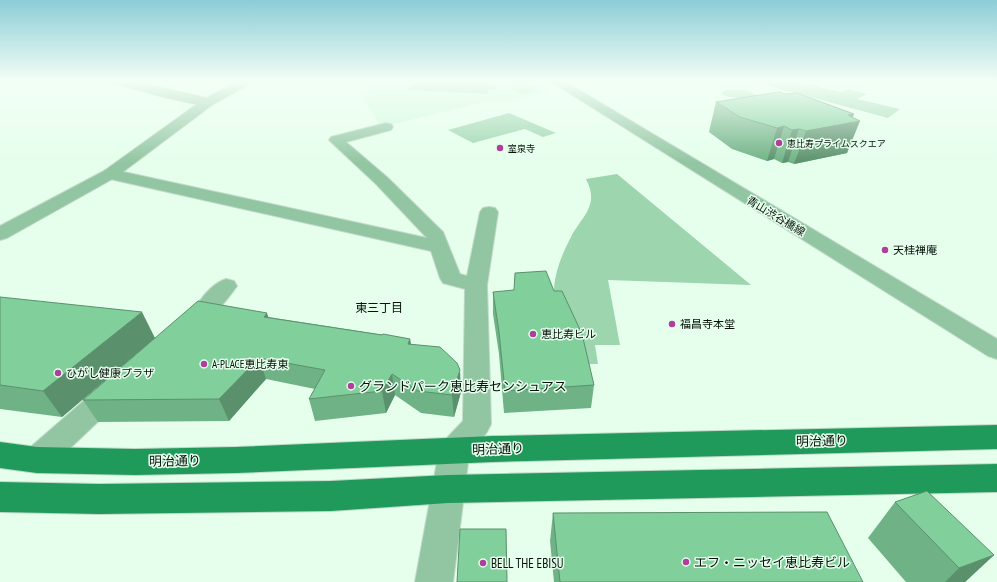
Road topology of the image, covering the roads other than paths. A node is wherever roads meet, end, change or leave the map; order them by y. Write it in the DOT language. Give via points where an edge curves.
graph roads {
  1 [pos="200,108"];
  2 [pos="598,108"];
  3 [pos="386,127"];
  4 [pos="110,174"];
  5 [pos="489,212"];
  6 [pos="0,234"];
  7 [pos="440,247"];
  8 [pos="476,284"];
  9 [pos="226,286"];
  10 [pos="235,315"];
  11 [pos="997,350"];
  12 [pos="130,376"];
  13 [pos="997,437"];
  14 [pos="454,451"];
  15 [pos="0,455"];
  16 [pos="38,460"];
  17 [pos="997,478"];
  18 [pos="448,489"];
  19 [pos="0,497"];
  20 [pos="434,582"];
  1 -- 4 [label="street"];
  2 -- 11 [label="street, 青山渋谷橋線"];
  3 -- 7 [label="street" via="336,140 382,181 436,236"];
  4 -- 6 [label="street"];
  4 -- 7 [label="street"];
  5 -- 8 [label="street"];
  7 -- 8 [label="street" via="451,278"];
  8 -- 14 [label="street" via="477,424"];
  9 -- 10 [label="street" via="197,316"];
  12 -- 16 [label="street"];
  13 -- 14 [label="main road, 明治通り"];
  14 -- 16 [label="main road, 明治通り" via="228,460"];
  14 -- 18 [label="street"];
  15 -- 16 [label="main road, 明治通り"];
  17 -- 18 [label="main road"];
  18 -- 19 [label="main road" via="331,496 100,499"];
  18 -- 20 [label="street"];
}
